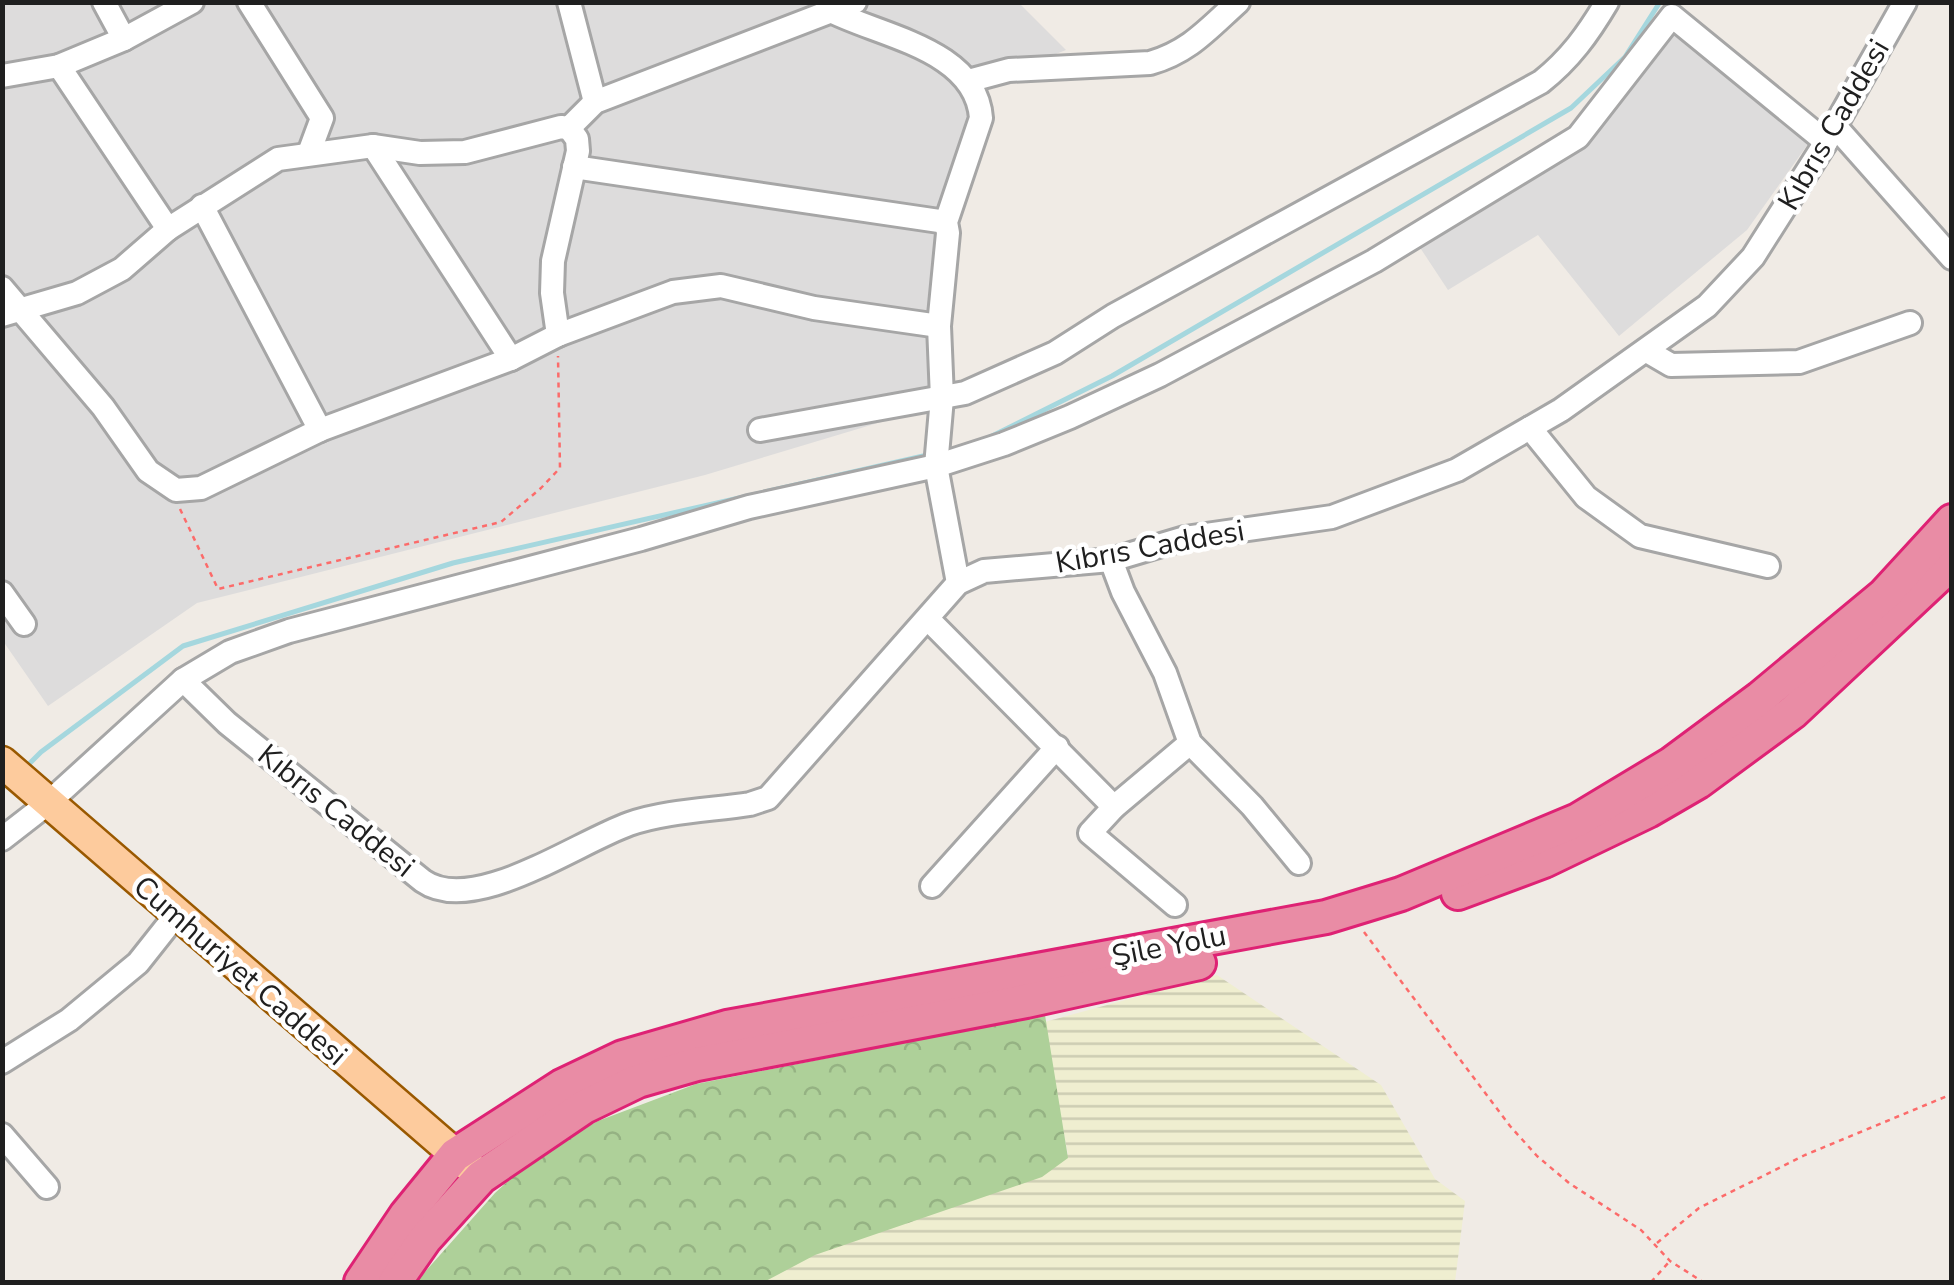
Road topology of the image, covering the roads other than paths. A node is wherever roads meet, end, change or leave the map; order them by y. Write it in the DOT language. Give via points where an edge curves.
graph roads {
  1 [pos="104,2"];
  2 [pos="192,2"];
  3 [pos="249,2"];
  4 [pos="569,2"];
  5 [pos="855,2"];
  6 [pos="1238,2"];
  7 [pos="1608,2"];
  8 [pos="1905,2"];
  9 [pos="824,8"];
  10 [pos="124,38"];
  11 [pos="59,66"];
  12 [pos="2,76"];
  13 [pos="968,81"];
  14 [pos="594,102"];
  15 [pos="569,128"];
  16 [pos="1830,134"];
  17 [pos="373,146"];
  18 [pos="310,153"];
  19 [pos="574,167"];
  20 [pos="202,206"];
  21 [pos="946,222"];
  22 [pos="168,228"];
  23 [pos="1952,258"];
  24 [pos="2,288"];
  25 [pos="12,313"];
  26 [pos="1910,323"];
  27 [pos="940,326"];
  28 [pos="558,335"];
  29 [pos="1647,351"];
  30 [pos="511,359"];
  31 [pos="942,398"];
  32 [pos="1530,428"];
  33 [pos="320,430"];
  34 [pos="760,430"];
  35 [pos="936,466"];
  36 [pos="1952,521"];
  37 [pos="1111,560"];
  38 [pos="1952,563"];
  39 [pos="1768,566"];
  40 [pos="958,583"];
  41 [pos="2,593"];
  42 [pos="928,619"];
  43 [pos="24,624"];
  44 [pos="184,680"];
  45 [pos="1190,743"];
  46 [pos="1057,746"];
  47 [pos="2,762"];
  48 [pos="41,798"];
  49 [pos="1114,806"];
  50 [pos="2,839"];
  51 [pos="1300,863"];
  52 [pos="932,886"];
  53 [pos="1175,904"];
  54 [pos="176,916"];
  55 [pos="2,1062"];
  56 [pos="2,1135"];
  57 [pos="455,1155"];
  58 [pos="481,1177"];
  59 [pos="47,1187"];
  60 [pos="360,1282"];
  61 [pos="396,1282"];
  1 -- 10 [label="street"];
  2 -- 10 [label="street"];
  3 -- 18 [label="street" via="322,118"];
  4 -- 14 [label="street"];
  5 -- 9 [label="street"];
  6 -- 13 [label="street" via="1185,51 1150,63 1009,70"];
  7 -- 31 [label="street" via="1586,38 1542,82 1054,354"];
  8 -- 16 [label="street, Kıbrıs Caddesi"];
  9 -- 13 [label="street" via="933,54"];
  9 -- 14 [label="street"];
  10 -- 11 [label="street"];
  11 -- 12 [label="street"];
  11 -- 22 [label="street"];
  13 -- 21 [label="street" via="981,118"];
  14 -- 15 [label="street"];
  15 -- 17 [label="street" via="465,152"];
  15 -- 19 [label="street" via="577,139"];
  16 -- 23 [label="street"];
  16 -- 29 [label="street, Kıbrıs Caddesi" via="1753,257 1707,306"];
  16 -- 35 [label="street" via="1672,16 1578,137 1374,261 1160,375 1070,418"];
  17 -- 18 [label="street"];
  17 -- 30 [label="street"];
  18 -- 20 [label="street" via="278,160"];
  19 -- 21 [label="street"];
  19 -- 28 [label="street" via="552,261"];
  20 -- 22 [label="street"];
  20 -- 33 [label="street"];
  21 -- 27 [label="street"];
  22 -- 25 [label="street" via="122,269 78,292"];
  24 -- 25 [label="street"];
  25 -- 33 [label="street" via="103,407 148,470 176,490 202,488"];
  26 -- 29 [label="street" via="1798,362 1670,365"];
  27 -- 28 [label="street" via="721,286 674,292"];
  27 -- 31 [label="street"];
  28 -- 30 [label="street"];
  29 -- 32 [label="street, Kıbrıs Caddesi"];
  30 -- 33 [label="street"];
  31 -- 34 [label="street"];
  31 -- 35 [label="street"];
  32 -- 37 [label="street, Kıbrıs Caddesi" via="1458,470 1361,508 1186,538"];
  32 -- 39 [label="street" via="1586,497 1640,536"];
  35 -- 40 [label="street"];
  35 -- 44 [label="street" via="749,507 289,631 230,652"];
  36 -- 57 [label="highway, Şile Yolu" via="1884,595 1760,698 1671,764 1578,820 1402,894 1326,917 727,1027 624,1057 562,1086"];
  37 -- 40 [label="street, Kıbrıs Caddesi" via="984,572"];
  37 -- 45 [label="street" via="1165,672"];
  38 -- 58 [label="highway, Şile Yolu" via="1793,712 1698,782 1544,860 1360,927 638,1081 584,1106"];
  40 -- 42 [label="street, Kıbrıs Caddesi"];
  41 -- 43 [label="street"];
  42 -- 44 [label="street, Kıbrıs Caddesi" via="768,798 632,823 488,887 459,892 422,881 227,723"];
  42 -- 46 [label="street"];
  44 -- 48 [label="street"];
  45 -- 49 [label="street"];
  45 -- 51 [label="street"];
  46 -- 49 [label="street"];
  46 -- 52 [label="street"];
  47 -- 48 [label="main road, Cumhuriyet Caddesi"];
  48 -- 50 [label="street"];
  48 -- 54 [label="main road, Cumhuriyet Caddesi"];
  49 -- 53 [label="street" via="1090,833"];
  54 -- 55 [label="street" via="138,963 70,1020"];
  54 -- 57 [label="main road, Cumhuriyet Caddesi"];
  56 -- 59 [label="street"];
  57 -- 58 [label="main road, Cumhuriyet Caddesi"];
  57 -- 60 [label="highway, Şile Yolu"];
  58 -- 61 [label="highway, Şile Yolu"];
}
